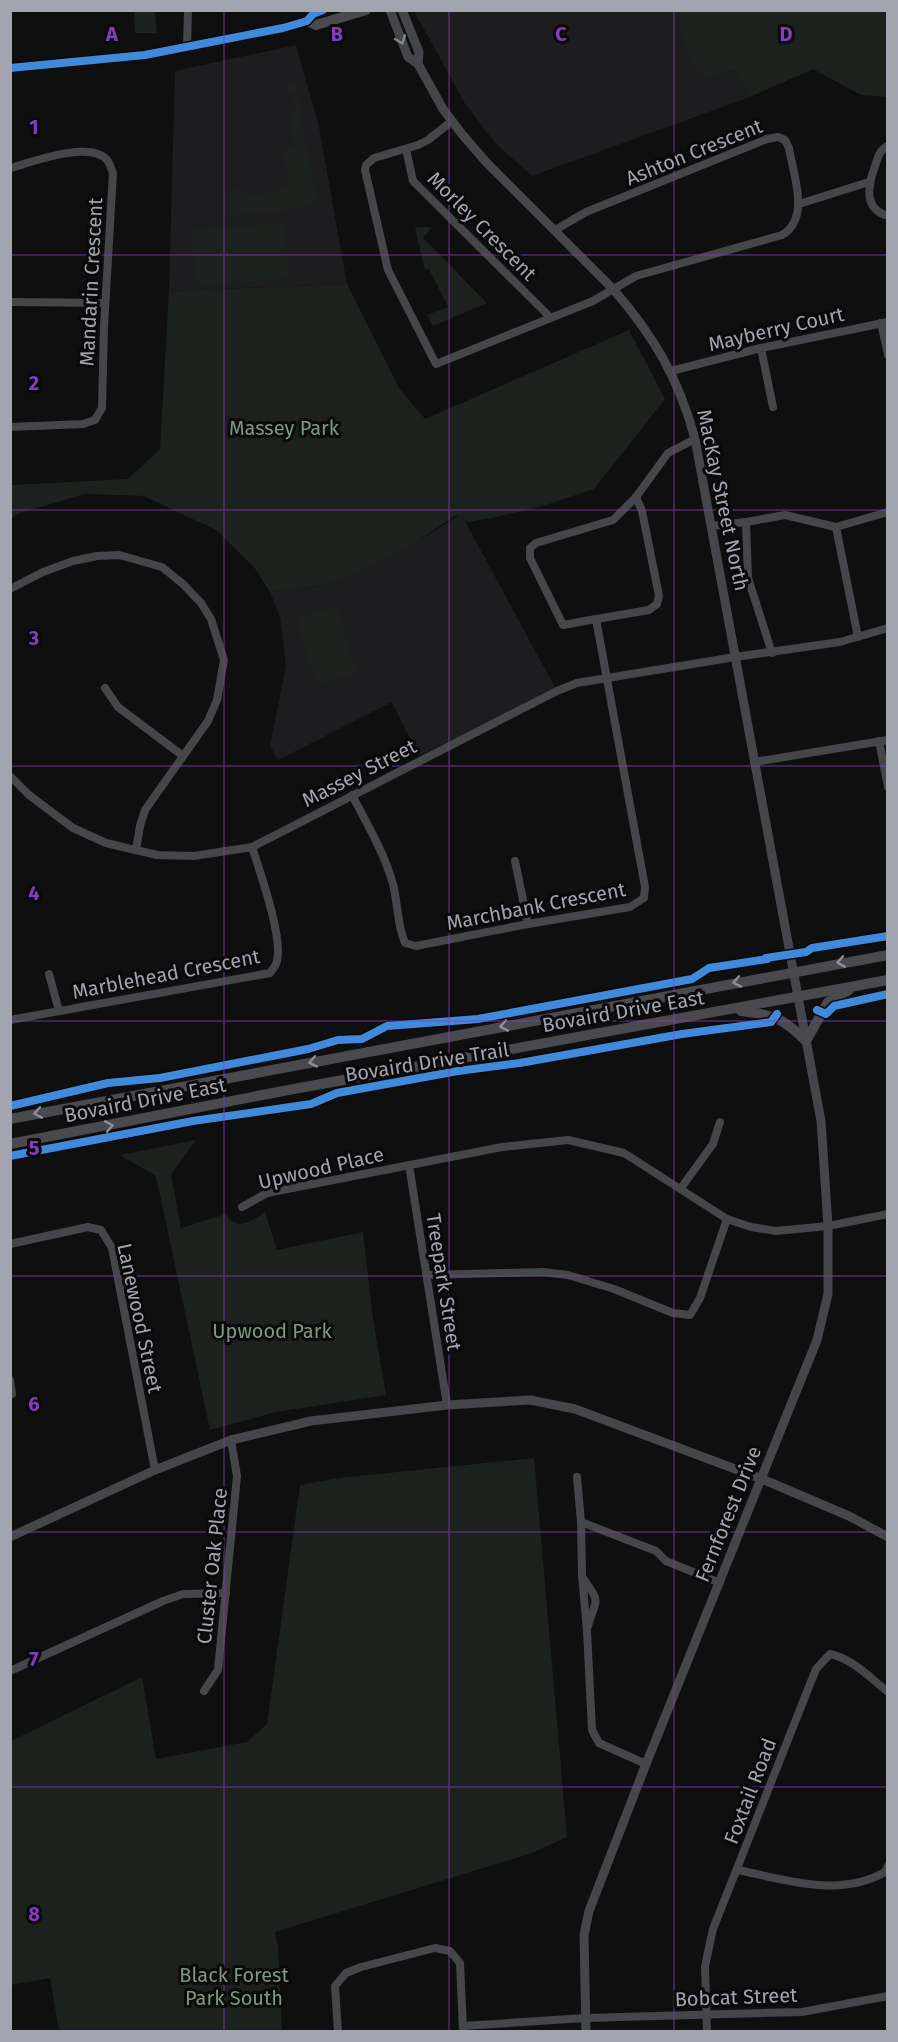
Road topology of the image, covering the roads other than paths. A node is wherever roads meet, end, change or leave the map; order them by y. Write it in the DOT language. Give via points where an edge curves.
graph roads {
  1 [pos="188,10"];
  2 [pos="323,10"];
  3 [pos="366,10"];
  4 [pos="390,10"];
  5 [pos="402,10"];
  6 [pos="308,21"];
  7 [pos="187,47"];
  8 [pos="418,64"];
  9 [pos="10,68"];
  10 [pos="452,121"];
  11 [pos="888,146"];
  12 [pos="406,149"];
  13 [pos="10,168"];
  14 [pos="869,182"];
  15 [pos="799,204"];
  16 [pos="888,216"];
  17 [pos="555,230"];
  18 [pos="613,289"];
  19 [pos="10,302"];
  20 [pos="105,303"];
  21 [pos="550,317"];
  22 [pos="884,322"];
  23 [pos="760,348"];
  24 [pos="888,355"];
  25 [pos="671,371"];
  26 [pos="773,407"];
  27 [pos="10,427"];
  28 [pos="695,439"];
  29 [pos="636,498"];
  30 [pos="888,512"];
  31 [pos="746,522"];
  32 [pos="711,526"];
  33 [pos="836,527"];
  34 [pos="10,589"];
  35 [pos="596,619"];
  36 [pos="888,628"];
  37 [pos="858,637"];
  38 [pos="772,653"];
  39 [pos="735,657"];
  40 [pos="608,678"];
  41 [pos="105,688"];
  42 [pos="883,740"];
  43 [pos="183,756"];
  44 [pos="754,762"];
  45 [pos="10,776"];
  46 [pos="888,787"];
  47 [pos="352,795"];
  48 [pos="252,847"];
  49 [pos="136,850"];
  50 [pos="515,861"];
  51 [pos="528,924"];
  52 [pos="888,955"];
  53 [pos="795,971"];
  54 [pos="49,974"];
  55 [pos="888,980"];
  56 [pos="857,985"];
  57 [pos="800,997"];
  58 [pos="729,1010"];
  59 [pos="58,1011"];
  60 [pos="10,1020"];
  61 [pos="806,1041"];
  62 [pos="10,1119"];
  63 [pos="720,1122"];
  64 [pos="10,1144"];
  65 [pos="409,1165"];
  66 [pos="681,1188"];
  67 [pos="242,1206"];
  68 [pos="888,1214"];
  69 [pos="728,1219"];
  70 [pos="828,1226"];
  71 [pos="10,1244"];
  72 [pos="427,1275"];
  73 [pos="10,1380"];
  74 [pos="12,1394"];
  75 [pos="447,1405"];
  76 [pos="231,1440"];
  77 [pos="155,1470"];
  78 [pos="577,1477"];
  79 [pos="762,1479"];
  80 [pos="581,1522"];
  81 [pos="10,1537"];
  82 [pos="888,1537"];
  83 [pos="582,1575"];
  84 [pos="720,1583"];
  85 [pos="226,1593"];
  86 [pos="587,1630"];
  87 [pos="10,1671"];
  88 [pos="204,1691"];
  89 [pos="888,1692"];
  90 [pos="646,1764"];
  91 [pos="888,1866"];
  92 [pos="738,1870"];
  93 [pos="888,1996"];
  94 [pos="706,2014"];
  95 [pos="585,2018"];
  96 [pos="463,2029"];
  97 [pos="338,2031"];
  98 [pos="586,2031"];
  99 [pos="707,2031"];
  1 -- 7 [label="street"];
  2 -- 6 [label="main road"];
  3 -- 6 [label="main road" via="316,25"];
  4 -- 8 [label="street, MacKay Street North, one-way" via="408,57"];
  5 -- 8 [label="street, MacKay Street North" via="419,52"];
  6 -- 7 [label="main road"];
  7 -- 9 [label="main road" via="135,57"];
  8 -- 10 [label="street, MacKay Street North"];
  10 -- 12 [label="street" via="428,140"];
  10 -- 17 [label="street, MacKay Street North" via="486,162"];
  11 -- 14 [label="street" via="879,155"];
  12 -- 21 [label="street, Morley Crescent" via="413,181"];
  12 -- 21 [label="street" via="374,158 365,170 388,270 436,364"];
  13 -- 20 [label="street, Mandarin Crescent" via="64,153 96,153 107,160 113,173"];
  14 -- 15 [label="street"];
  14 -- 16 [label="street" via="869,198 874,208"];
  15 -- 17 [label="street, Ashton Crescent" via="789,148 778,137 586,212"];
  15 -- 18 [label="street" via="794,223 782,236 636,276"];
  17 -- 18 [label="street, MacKay Street North"];
  18 -- 21 [label="street"];
  18 -- 25 [label="street, MacKay Street North" via="648,332"];
  19 -- 20 [label="street"];
  20 -- 27 [label="street, Mandarin Crescent" via="102,408 95,420 83,424"];
  22 -- 23 [label="street, Mayberry Court"];
  22 -- 24 [label="street"];
  23 -- 25 [label="street, Mayberry Court"];
  23 -- 26 [label="street"];
  25 -- 28 [label="street, MacKay Street North"];
  28 -- 29 [label="street" via="668,453"];
  28 -- 32 [label="street, MacKay Street North"];
  29 -- 35 [label="street" via="659,596 657,604 649,610"];
  29 -- 35 [label="street" via="613,520 530,548 530,558 563,625"];
  30 -- 33 [label="street"];
  31 -- 32 [label="street"];
  31 -- 33 [label="street" via="785,515"];
  31 -- 38 [label="street" via="748,578"];
  32 -- 39 [label="street, MacKay Street North"];
  33 -- 37 [label="street"];
  34 -- 43 [label="street" via="73,561 119,555 162,567 183,584 211,619 224,660 217,700 208,721"];
  35 -- 40 [label="street"];
  36 -- 37 [label="street, Massey Street"];
  37 -- 38 [label="street, Massey Street"];
  38 -- 39 [label="street, Massey Street"];
  39 -- 40 [label="street, Massey Street"];
  39 -- 44 [label="street, MacKay Street North"];
  40 -- 47 [label="street, Massey Street" via="557,691"];
  40 -- 51 [label="street, Marchbank Crescent" via="644,898 630,908"];
  41 -- 43 [label="street" via="118,707"];
  42 -- 44 [label="street"];
  42 -- 46 [label="street"];
  43 -- 49 [label="street" via="145,810"];
  44 -- 53 [label="street, MacKay Street North"];
  45 -- 49 [label="street, Massey Street" via="72,828 106,843"];
  47 -- 48 [label="street, Massey Street"];
  47 -- 51 [label="street, Marchbank Crescent" via="383,855 405,944 416,946"];
  48 -- 49 [label="street, Massey Street" via="194,856"];
  48 -- 59 [label="street, Marblehead Crescent" via="267,892 279,951 277,964 270,973"];
  50 -- 51 [label="street"];
  52 -- 53 [label="main road, Bovaird Drive East, one-way"];
  53 -- 57 [label="street, MacKay Street North"];
  53 -- 62 [label="main road, Bovaird Drive East, one-way"];
  54 -- 59 [label="street"];
  55 -- 56 [label="main road, Bovaird Drive East"];
  56 -- 57 [label="main road, Bovaird Drive East"];
  56 -- 61 [label="main road" via="828,1002"];
  57 -- 58 [label="main road, Bovaird Drive East"];
  57 -- 61 [label="street, Fernforest Drive"];
  58 -- 61 [label="main road" via="777,1017"];
  64 -- 58 [label="main road, Bovaird Drive East, one-way"];
  59 -- 60 [label="street, Marblehead Crescent"];
  61 -- 70 [label="street, Fernforest Drive" via="821,1120"];
  63 -- 66 [label="street" via="713,1144"];
  65 -- 66 [label="street, Upwood Place" via="502,1147 568,1140 624,1153"];
  65 -- 67 [label="street, Upwood Place" via="267,1193"];
  65 -- 72 [label="street, Treepark Street"];
  66 -- 69 [label="street, Upwood Place"];
  68 -- 70 [label="street, Upwood Place"];
  69 -- 70 [label="street, Upwood Place" via="776,1231"];
  69 -- 72 [label="street" via="700,1298 690,1315 673,1313 568,1275"];
  70 -- 79 [label="street, Fernforest Drive" via="828,1294 817,1340"];
  71 -- 77 [label="street, Lanewood Street" via="88,1227 101,1230 112,1248"];
  72 -- 75 [label="street, Treepark Street"];
  73 -- 74 [label="street"];
  75 -- 76 [label="street" via="311,1421"];
  75 -- 79 [label="street" via="530,1400 575,1408"];
  76 -- 77 [label="street"];
  76 -- 85 [label="street, Cluster Oak Place" via="237,1476"];
  77 -- 81 [label="street"];
  78 -- 80 [label="street"];
  79 -- 82 [label="street"];
  79 -- 84 [label="street, Fernforest Drive"];
  80 -- 83 [label="street"];
  80 -- 84 [label="street" via="656,1551 666,1561"];
  83 -- 86 [label="street"];
  83 -- 86 [label="street" via="597,1602"];
  84 -- 90 [label="street, Fernforest Drive"];
  85 -- 87 [label="street" via="183,1594 162,1601"];
  85 -- 88 [label="street, Cluster Oak Place" via="218,1670"];
  86 -- 90 [label="street" via="592,1730 599,1743"];
  89 -- 92 [label="street, Foxtail Road" via="852,1662 830,1654 823,1659"];
  90 -- 95 [label="street, Fernforest Drive" via="589,1911 584,1935"];
  91 -- 92 [label="street" via="871,1880 818,1886"];
  92 -- 94 [label="street, Foxtail Road" via="712,1929 705,1966"];
  93 -- 94 [label="street, Bobcat Street" via="802,2012"];
  94 -- 95 [label="street, Bobcat Street"];
  94 -- 99 [label="street, Foxtail Road"];
  95 -- 96 [label="street, Bobcat Street"];
  95 -- 98 [label="street, Fernforest Drive"];
  96 -- 97 [label="street" via="459,1962 450,1951 435,1948 346,1973 335,1986"];
}
